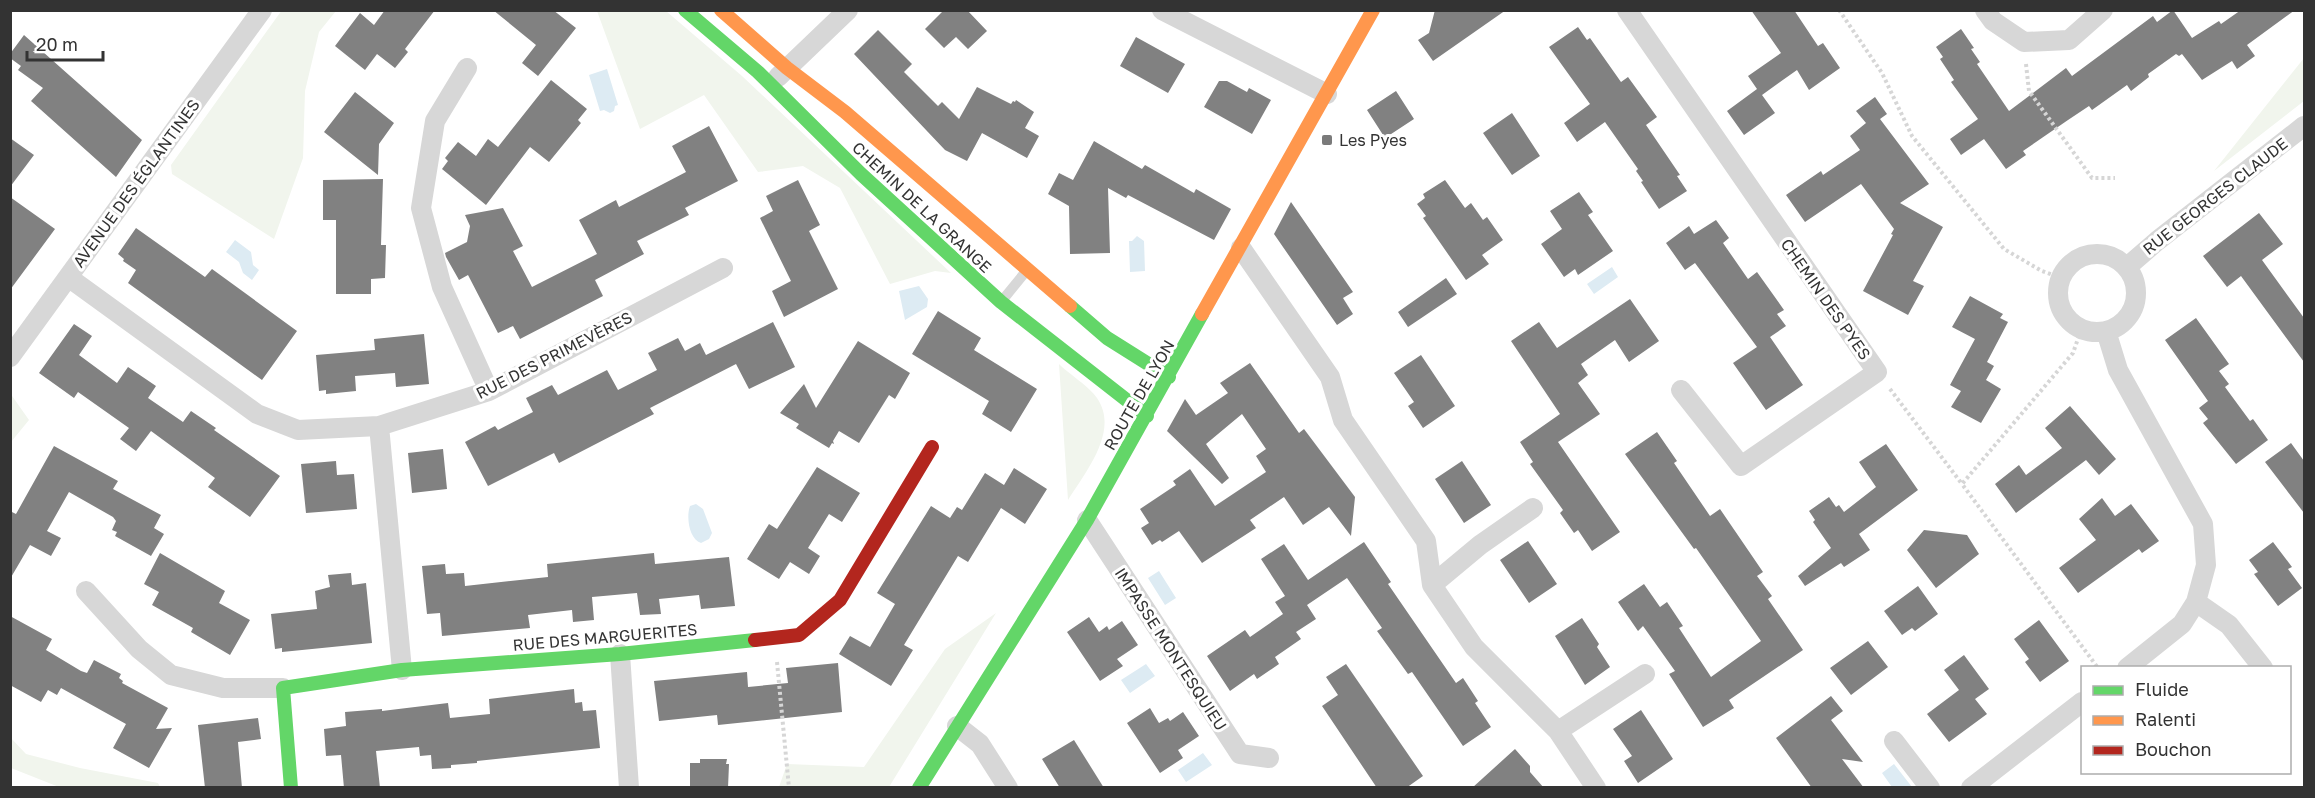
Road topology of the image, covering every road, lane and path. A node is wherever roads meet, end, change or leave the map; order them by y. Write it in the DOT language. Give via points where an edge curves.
graph roads {
  1 [pos="262,10"];
  2 [pos="685,10"];
  3 [pos="721,10"];
  4 [pos="848,10"];
  5 [pos="1162,10"];
  6 [pos="1373,10"];
  7 [pos="1627,10"];
  8 [pos="1839,10"];
  9 [pos="1985,10"];
  10 [pos="2103,10"];
  11 [pos="2024,42"];
  12 [pos="467,68"];
  13 [pos="787,68"];
  14 [pos="771,84"];
  15 [pos="1327,94"];
  16 [pos="2304,126"];
  17 [pos="2115,178"];
  18 [pos="1241,248"];
  19 [pos="2127,267"];
  20 [pos="723,268"];
  21 [pos="1028,270"];
  22 [pos="68,278"];
  23 [pos="2061,279"];
  24 [pos="1001,302"];
  25 [pos="2081,330"];
  26 [pos="2106,331"];
  27 [pos="10,357"];
  28 [pos="1876,372"];
  29 [pos="1169,377"];
  30 [pos="1681,390"];
  31 [pos="489,391"];
  32 [pos="1147,416"];
  33 [pos="379,426"];
  34 [pos="932,447"];
  35 [pos="1962,484"];
  36 [pos="1533,508"];
  37 [pos="1087,520"];
  38 [pos="1432,585"];
  39 [pos="86,591"];
  40 [pos="2196,602"];
  41 [pos="774,638"];
  42 [pos="620,654"];
  43 [pos="2097,666"];
  44 [pos="2130,666"];
  45 [pos="2261,666"];
  46 [pos="402,670"];
  47 [pos="1646,674"];
  48 [pos="284,688"];
  49 [pos="2081,703"];
  50 [pos="957,726"];
  51 [pos="1558,730"];
  52 [pos="1894,741"];
  53 [pos="1269,758"];
  54 [pos="291,788"];
  55 [pos="629,788"];
  56 [pos="789,788"];
  57 [pos="919,788"];
  58 [pos="1008,788"];
  59 [pos="1596,788"];
  60 [pos="1930,788"];
  61 [pos="1971,788"];
  1 -- 22 [label="street, AVENUE DES ÉGLANTINES"];
  2 -- 14 [label="street, CHEMIN DE LA GRANGE"];
  3 -- 13 [label="street, CHEMIN DE LA GRANGE"];
  4 -- 13 [label="street"];
  5 -- 15 [label="street"];
  6 -- 15 [label="street, ROUTE DE LYON"];
  7 -- 28 [label="street, CHEMIN DES PYES"];
  8 -- 23 [label="path" via="1882,73 1912,136 2004,249"];
  9 -- 11 [label="street" via="1993,21"];
  10 -- 11 [label="street" via="2068,40"];
  11 -- 17 [label="path" via="2029,91 2092,178"];
  12 -- 31 [label="street" via="435,121 422,208 442,287"];
  13 -- 14 [label="street"];
  13 -- 21 [label="street, CHEMIN DE LA GRANGE" via="845,112"];
  14 -- 24 [label="street, CHEMIN DE LA GRANGE" via="861,174"];
  15 -- 18 [label="street, ROUTE DE LYON"];
  16 -- 19 [label="street, RUE GEORGES CLAUDE"];
  18 -- 29 [label="street, ROUTE DE LYON"];
  18 -- 38 [label="street" via="1330,377 1343,420 1426,541"];
  19 -- 23 [label="street" via="2112,257 2095,254 2078,258"];
  19 -- 26 [label="street" via="2135,283 2136,301 2129,317"];
  20 -- 31 [label="street, RUE DES PRIMEVÈRES"];
  21 -- 24 [label="lane"];
  21 -- 29 [label="street, CHEMIN DE LA GRANGE" via="1107,338"];
  22 -- 27 [label="street, AVENUE DES ÉGLANTINES"];
  22 -- 33 [label="street, RUE DES PRIMEVÈRES" via="257,414 298,430"];
  23 -- 25 [label="street" via="2058,304 2067,319"];
  24 -- 32 [label="street, CHEMIN DE LA GRANGE"];
  25 -- 26 [label="street"];
  25 -- 35 [label="path" via="2073,353"];
  26 -- 40 [label="street" via="2118,370 2203,524 2206,565"];
  28 -- 30 [label="street, CHEMIN DES PYES" via="1741,466"];
  28 -- 35 [label="path"];
  29 -- 32 [label="street, ROUTE DE LYON"];
  31 -- 33 [label="street, RUE DES PRIMEVÈRES"];
  32 -- 37 [label="street, ROUTE DE LYON"];
  33 -- 46 [label="street"];
  34 -- 41 [label="street, RUE DES MARGUERITES" via="840,600 799,635"];
  35 -- 43 [label="path"];
  36 -- 38 [label="street"];
  37 -- 50 [label="street, ROUTE DE LYON"];
  37 -- 53 [label="street, IMPASSE MONTESQUIEU" via="1240,754"];
  38 -- 51 [label="street" via="1474,647"];
  39 -- 48 [label="street" via="139,650 171,675 224,688"];
  40 -- 44 [label="street" via="2182,624"];
  40 -- 45 [label="street" via="2229,625"];
  41 -- 42 [label="street, RUE DES MARGUERITES"];
  41 -- 56 [label="path"];
  42 -- 46 [label="street, RUE DES MARGUERITES"];
  42 -- 55 [label="street"];
  46 -- 48 [label="street, RUE DES MARGUERITES"];
  47 -- 51 [label="street"];
  48 -- 54 [label="street"];
  49 -- 61 [label="street"];
  50 -- 57 [label="street, ROUTE DE LYON"];
  50 -- 58 [label="street" via="980,744"];
  51 -- 59 [label="street"];
  52 -- 60 [label="street"];
}
